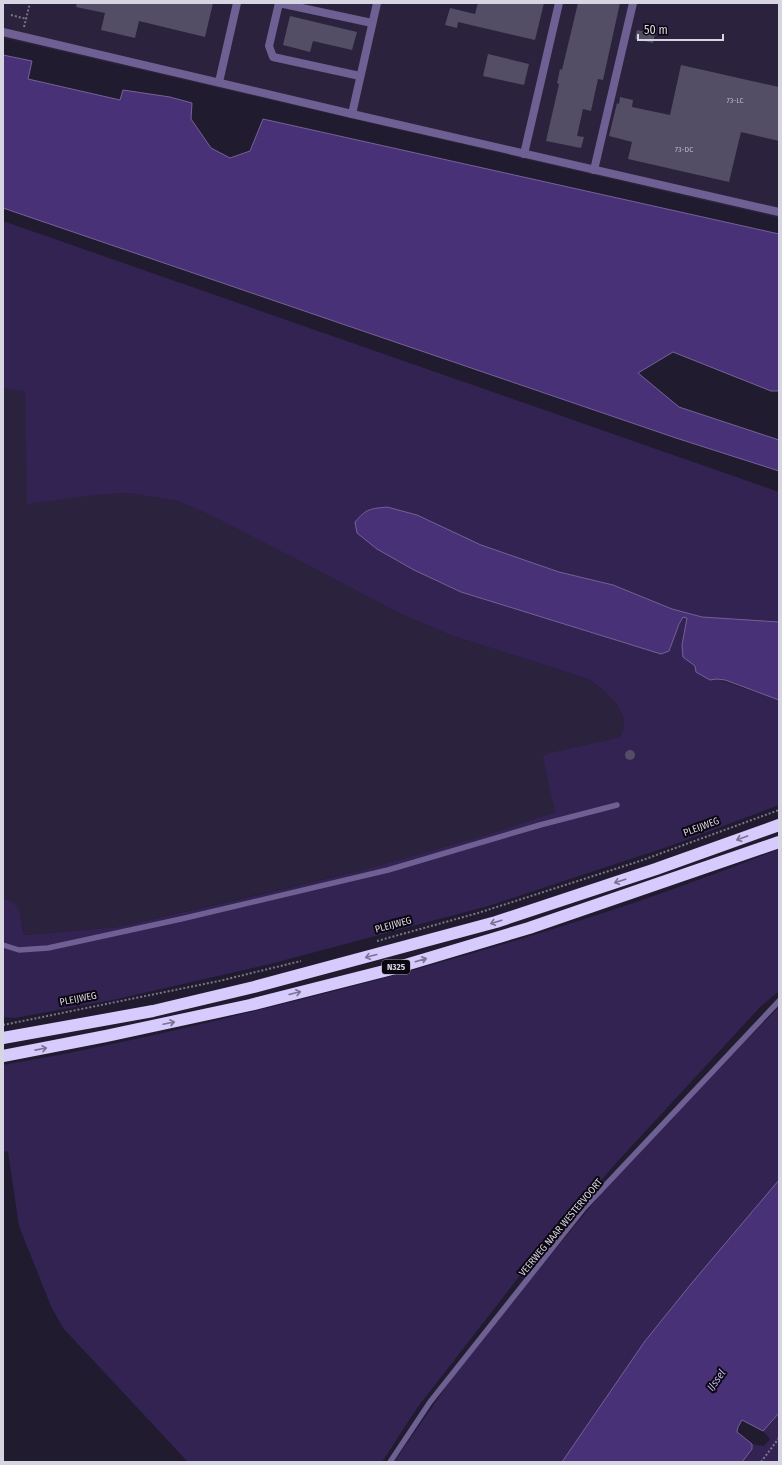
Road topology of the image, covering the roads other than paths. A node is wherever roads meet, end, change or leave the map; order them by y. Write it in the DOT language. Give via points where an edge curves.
graph roads {
  1 [pos="237,3"];
  2 [pos="279,3"];
  3 [pos="377,3"];
  4 [pos="559,3"];
  5 [pos="633,3"];
  6 [pos="372,23"];
  7 [pos="3,32"];
  8 [pos="360,76"];
  9 [pos="218,82"];
  10 [pos="352,114"];
  11 [pos="524,154"];
  12 [pos="594,170"];
  13 [pos="779,212"];
  14 [pos="617,805"];
  15 [pos="779,825"];
  16 [pos="779,842"];
  17 [pos="3,945"];
  18 [pos="779,1002"];
  19 [pos="3,1038"];
  20 [pos="3,1056"];
  21 [pos="390,1462"];
  1 -- 9 [label="street"];
  2 -- 6 [label="street"];
  2 -- 8 [label="street" via="269,46 273,57"];
  3 -- 6 [label="street"];
  4 -- 11 [label="street"];
  5 -- 12 [label="street"];
  6 -- 8 [label="street"];
  7 -- 9 [label="street"];
  8 -- 10 [label="street"];
  9 -- 10 [label="street"];
  10 -- 11 [label="street"];
  11 -- 12 [label="street"];
  12 -- 13 [label="street"];
  14 -- 17 [label="lane" via="388,870 182,919 48,948 19,950"];
  15 -- 19 [label="highway, N325, one-way" via="496,922 247,989 153,1011"];
  20 -- 16 [label="highway, N325, one-way" via="243,1007 392,968 529,928"];
  18 -- 21 [label="lane, VEERWEG NAAR WESTERVOORT" via="584,1208 430,1402"];
}
